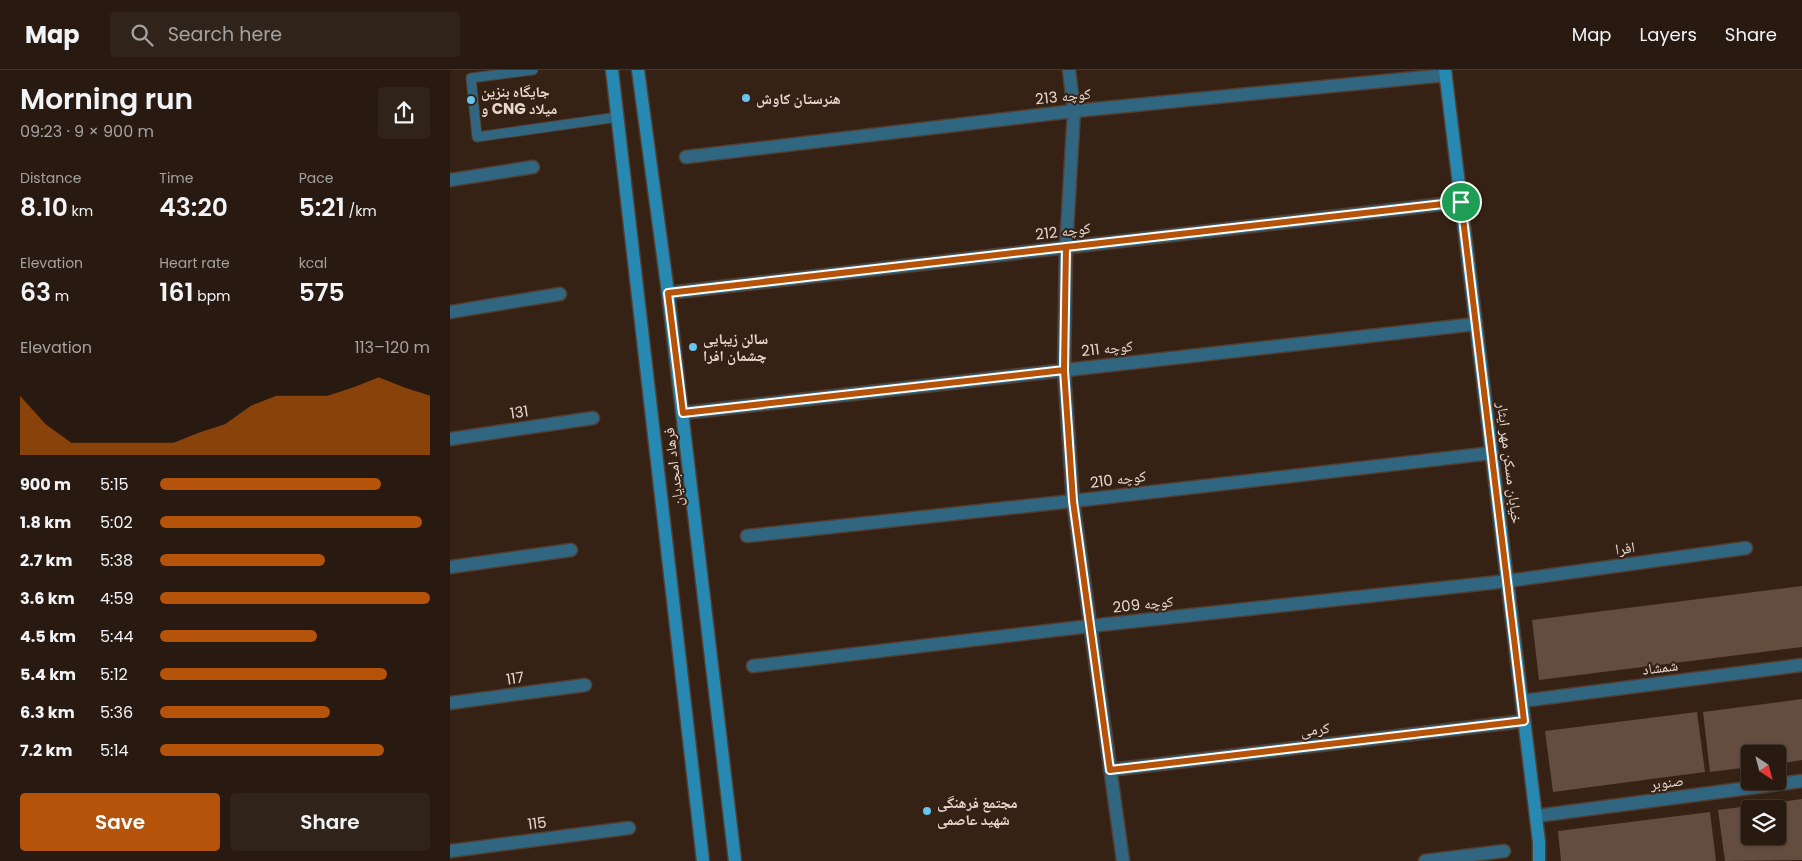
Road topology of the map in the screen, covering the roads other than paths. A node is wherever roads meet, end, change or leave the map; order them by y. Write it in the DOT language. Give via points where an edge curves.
graph roads {
  1 [pos="534,70"];
  2 [pos="612,70"];
  3 [pos="638,70"];
  4 [pos="1069,70"];
  5 [pos="1445,72"];
  6 [pos="1074,111"];
  7 [pos="618,117"];
  8 [pos="686,157"];
  9 [pos="533,167"];
  10 [pos="450,180"];
  11 [pos="1461,202"];
  12 [pos="1066,247"];
  13 [pos="668,293"];
  14 [pos="560,294"];
  15 [pos="450,312"];
  16 [pos="1476,324"];
  17 [pos="1064,370"];
  18 [pos="683,413"];
  19 [pos="593,418"];
  20 [pos="450,439"];
  21 [pos="1492,453"];
  22 [pos="1073,501"];
  23 [pos="747,536"];
  24 [pos="1746,548"];
  25 [pos="571,550"];
  26 [pos="450,567"];
  27 [pos="1508,581"];
  28 [pos="1090,626"];
  29 [pos="1802,665"];
  30 [pos="753,666"];
  31 [pos="585,685"];
  32 [pos="1522,701"];
  33 [pos="450,703"];
  34 [pos="1524,721"];
  35 [pos="1110,770"];
  36 [pos="1802,781"];
  37 [pos="1536,816"];
  38 [pos="629,828"];
  39 [pos="450,851"];
  40 [pos="1504,851"];
  41 [pos="703,861"];
  42 [pos="735,861"];
  43 [pos="1123,861"];
  44 [pos="1425,861"];
  45 [pos="1539,861"];
  1 -- 7 [label="lane" via="471,78 478,137"];
  2 -- 7 [label="street, فرهاد امجدیان"];
  3 -- 13 [label="street, فرهاد امجدیان"];
  4 -- 6 [label="street"];
  5 -- 6 [label="street, کوچه 213"];
  5 -- 11 [label="street, خیابان مسکن مهر ایثار"];
  6 -- 8 [label="street, کوچه 213"];
  6 -- 12 [label="street"];
  7 -- 41 [label="street, فرهاد امجدیان"];
  9 -- 10 [label="street"];
  11 -- 12 [label="street, کوچه 212"];
  11 -- 16 [label="street, خیابان مسکن مهر ایثار"];
  12 -- 13 [label="street, کوچه 212"];
  12 -- 17 [label="street"];
  13 -- 18 [label="street, فرهاد امجدیان"];
  14 -- 15 [label="street"];
  16 -- 17 [label="street, کوچه 211"];
  16 -- 21 [label="street, خیابان مسکن مهر ایثار"];
  17 -- 18 [label="street, کوچه 211"];
  17 -- 22 [label="street"];
  18 -- 42 [label="street, فرهاد امجدیان"];
  19 -- 20 [label="street, 131"];
  21 -- 22 [label="street, کوچه 210"];
  21 -- 27 [label="street, خیابان مسکن مهر ایثار"];
  22 -- 23 [label="street, کوچه 210"];
  22 -- 28 [label="street"];
  24 -- 27 [label="street, افرا"];
  25 -- 26 [label="street"];
  27 -- 28 [label="street, کوچه 209"];
  27 -- 32 [label="street, خیابان مسکن مهر ایثار"];
  28 -- 30 [label="street, کوچه 209"];
  28 -- 35 [label="street"];
  29 -- 32 [label="street, شمشاد"];
  31 -- 33 [label="street, 117"];
  32 -- 34 [label="street, خیابان مسکن مهر ایثار"];
  34 -- 35 [label="street, کرمی"];
  34 -- 37 [label="street, خیابان مسکن مهر ایثار"];
  35 -- 43 [label="street"];
  36 -- 37 [label="street, صنوبر"];
  37 -- 45 [label="street, خیابان مسکن مهر ایثار"];
  38 -- 39 [label="street, 115"];
  40 -- 44 [label="street"];
}
